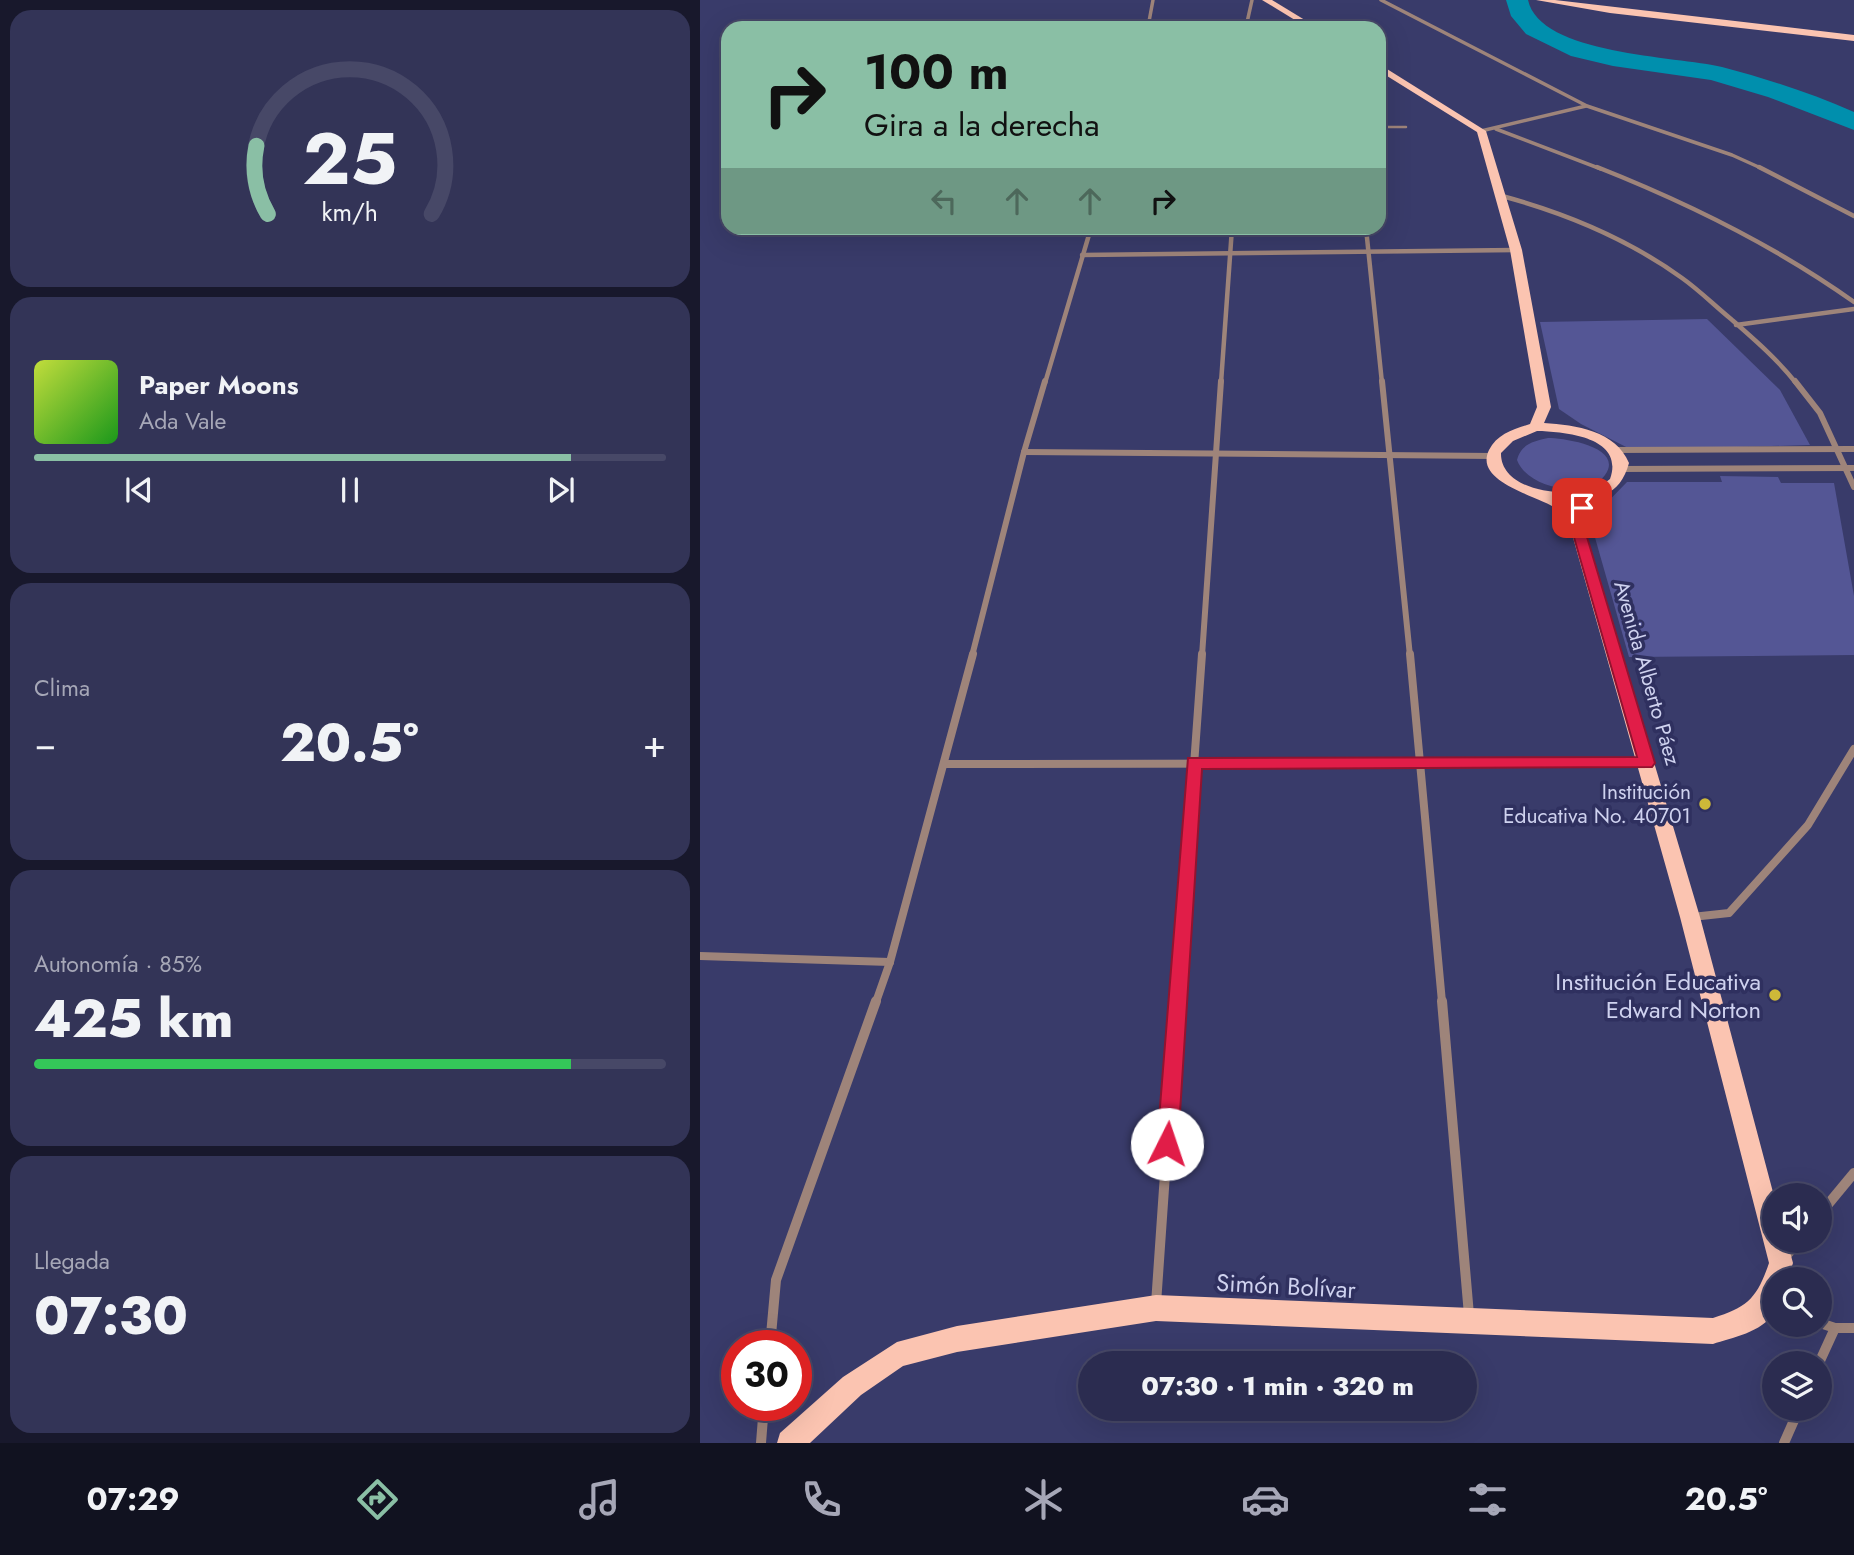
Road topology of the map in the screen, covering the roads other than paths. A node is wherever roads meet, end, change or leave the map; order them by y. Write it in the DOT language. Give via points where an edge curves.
graph roads {
  1 [pos="1153,0"];
  2 [pos="1252,0"];
  3 [pos="1266,0"];
  4 [pos="1381,0"];
  5 [pos="1540,0"];
  6 [pos="1149,21"];
  7 [pos="1247,21"];
  8 [pos="1302,21"];
  9 [pos="1854,38"];
  10 [pos="1386,71"];
  11 [pos="1587,106"];
  12 [pos="1386,127"];
  13 [pos="1406,127"];
  14 [pos="1496,129"];
  15 [pos="1481,131"];
  16 [pos="1502,196"];
  17 [pos="1854,216"];
  18 [pos="1089,235"];
  19 [pos="1231,235"];
  20 [pos="1367,235"];
  21 [pos="1516,250"];
  22 [pos="1368,251"];
  23 [pos="1230,254"];
  24 [pos="1082,255"];
  25 [pos="1854,302"];
  26 [pos="1854,309"];
  27 [pos="1736,325"];
  28 [pos="1544,407"];
  29 [pos="1536,427"];
  30 [pos="1565,428"];
  31 [pos="1854,449"];
  32 [pos="1614,450"];
  33 [pos="1836,450"];
  34 [pos="1024,452"];
  35 [pos="1216,453"];
  36 [pos="1391,455"];
  37 [pos="1493,456"];
  38 [pos="1621,468"];
  39 [pos="1850,468"];
  40 [pos="1854,487"];
  41 [pos="1593,494"];
  42 [pos="1546,496"];
  43 [pos="1577,527"];
  44 [pos="1854,749"];
  45 [pos="1194,763"];
  46 [pos="1421,763"];
  47 [pos="1647,763"];
  48 [pos="945,764"];
  49 [pos="1690,917"];
  50 [pos="700,956"];
  51 [pos="890,962"];
  52 [pos="1854,1172"];
  53 [pos="1832,1199"];
  54 [pos="1774,1267"];
  55 [pos="1762,1296"];
  56 [pos="1156,1308"];
  57 [pos="1469,1323"];
  58 [pos="1832,1327"];
  59 [pos="1835,1328"];
  60 [pos="1854,1328"];
  61 [pos="771,1330"];
  62 [pos="1824,1351"];
  63 [pos="763,1421"];
  64 [pos="1794,1421"];
  65 [pos="797,1437"];
  66 [pos="761,1443"];
  67 [pos="1784,1443"];
  1 -- 6 [label="street"];
  2 -- 7 [label="street"];
  3 -- 8 [label="main road"];
  4 -- 11 [label="street"];
  5 -- 9 [label="main road" via="1610,12"];
  10 -- 15 [label="main road"];
  11 -- 14 [label="street"];
  11 -- 17 [label="street" via="1732,155"];
  12 -- 13 [label="lane"];
  14 -- 15 [label="street"];
  14 -- 25 [label="street" via="1670,196 1735,227 1796,261"];
  15 -- 16 [label="main road"];
  16 -- 21 [label="main road"];
  16 -- 27 [label="street" via="1542,206 1638,250 1683,278"];
  18 -- 24 [label="street"];
  19 -- 23 [label="street"];
  20 -- 22 [label="street"];
  21 -- 22 [label="street"];
  21 -- 28 [label="main road"];
  22 -- 23 [label="street"];
  22 -- 36 [label="street"];
  23 -- 24 [label="street"];
  23 -- 35 [label="street"];
  24 -- 34 [label="street"];
  26 -- 27 [label="street"];
  27 -- 33 [label="street" via="1777,359 1820,413"];
  28 -- 29 [label="main road"];
  28 -- 30 [label="main road"];
  29 -- 30 [label="main road"];
  29 -- 37 [label="main road" via="1505,437"];
  30 -- 32 [label="main road" via="1602,440"];
  31 -- 33 [label="street"];
  32 -- 33 [label="street"];
  32 -- 38 [label="main road"];
  33 -- 39 [label="street"];
  34 -- 35 [label="street"];
  34 -- 48 [label="street"];
  35 -- 36 [label="street"];
  35 -- 45 [label="street"];
  36 -- 37 [label="street"];
  36 -- 46 [label="street"];
  37 -- 42 [label="main road" via="1508,480"];
  38 -- 39 [label="street"];
  38 -- 41 [label="main road" via="1618,479"];
  39 -- 40 [label="street"];
  41 -- 42 [label="main road"];
  41 -- 43 [label="main road" via="1582,508"];
  42 -- 43 [label="main road, Avenida Alberto Páez" via="1564,508"];
  43 -- 47 [label="main road, Avenida Alberto Páez"];
  44 -- 49 [label="street" via="1808,825 1729,913"];
  45 -- 46 [label="street"];
  45 -- 48 [label="street"];
  45 -- 56 [label="street"];
  46 -- 47 [label="street"];
  46 -- 57 [label="street"];
  47 -- 49 [label="main road, Avenida Alberto Páez"];
  48 -- 51 [label="street"];
  49 -- 54 [label="main road, Avenida Alberto Páez"];
  50 -- 51 [label="street"];
  51 -- 61 [label="street" via="776,1280"];
  52 -- 53 [label="street"];
  55 -- 57 [label="main road, Simón Bolívar" via="1748,1320 1713,1331"];
  56 -- 57 [label="main road, Simón Bolívar"];
  56 -- 65 [label="main road, Simón Bolívar" via="957,1339 897,1355 852,1385"];
  58 -- 59 [label="street"];
  59 -- 60 [label="street"];
  59 -- 62 [label="street"];
  63 -- 66 [label="street"];
  64 -- 67 [label="street"];
}
